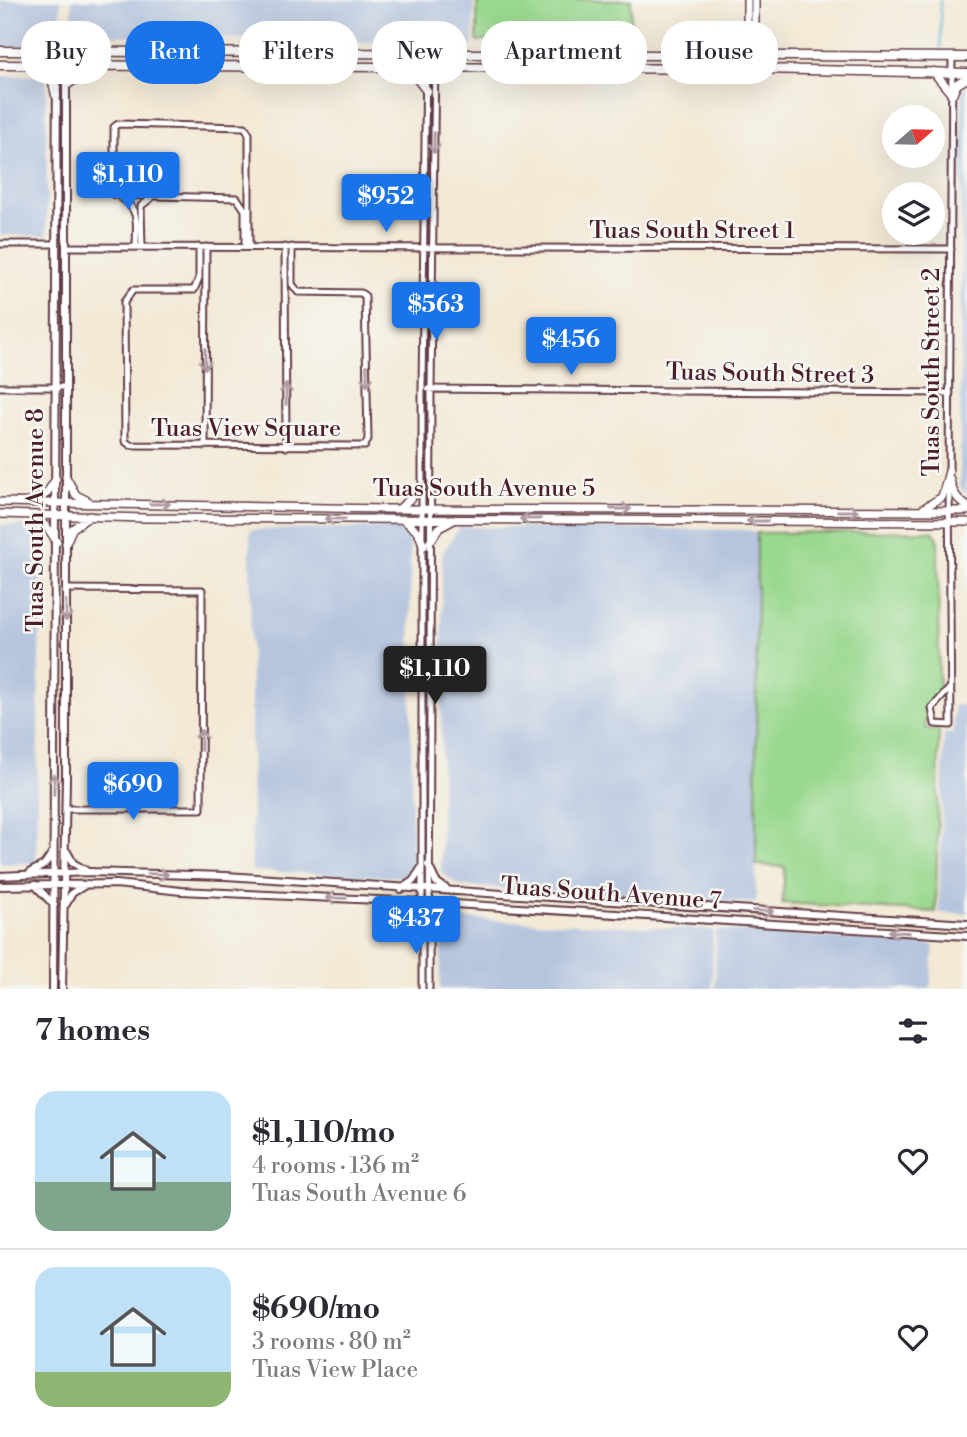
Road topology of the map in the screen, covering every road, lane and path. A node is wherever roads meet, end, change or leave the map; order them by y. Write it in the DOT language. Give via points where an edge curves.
graph roads {
  1 [pos="747,0"];
  2 [pos="755,0"];
  3 [pos="750,21"];
  4 [pos="752,21"];
  5 [pos="0,51"];
  6 [pos="21,51"];
  7 [pos="111,51"];
  8 [pos="372,54"];
  9 [pos="467,54"];
  10 [pos="778,54"];
  11 [pos="661,55"];
  12 [pos="778,55"];
  13 [pos="782,55"];
  14 [pos="952,57"];
  15 [pos="967,57"];
  16 [pos="0,65"];
  17 [pos="21,66"];
  18 [pos="111,66"];
  19 [pos="372,68"];
  20 [pos="467,68"];
  21 [pos="661,69"];
  22 [pos="778,69"];
  23 [pos="934,72"];
  24 [pos="952,72"];
  25 [pos="967,76"];
  26 [pos="52,84"];
  27 [pos="56,84"];
  28 [pos="68,84"];
  29 [pos="422,84"];
  30 [pos="428,84"];
  31 [pos="431,84"];
  32 [pos="427,91"];
  33 [pos="951,94"];
  34 [pos="56,95"];
  35 [pos="249,189"];
  36 [pos="121,198"];
  37 [pos="153,198"];
  38 [pos="237,198"];
  39 [pos="0,244"];
  40 [pos="55,244"];
  41 [pos="68,247"];
  42 [pos="139,247"];
  43 [pos="203,247"];
  44 [pos="247,247"];
  45 [pos="289,247"];
  46 [pos="425,247"];
  47 [pos="433,247"];
  48 [pos="951,249"];
  49 [pos="194,290"];
  50 [pos="298,292"];
  51 [pos="286,301"];
  52 [pos="205,302"];
  53 [pos="0,387"];
  54 [pos="55,387"];
  55 [pos="66,387"];
  56 [pos="422,389"];
  57 [pos="430,389"];
  58 [pos="950,393"];
  59 [pos="205,446"];
  60 [pos="286,447"];
  61 [pos="949,471"];
  62 [pos="66,477"];
  63 [pos="56,479"];
  64 [pos="422,488"];
  65 [pos="0,502"];
  66 [pos="23,502"];
  67 [pos="56,503"];
  68 [pos="65,503"];
  69 [pos="92,503"];
  70 [pos="427,507"];
  71 [pos="399,508"];
  72 [pos="921,509"];
  73 [pos="967,509"];
  74 [pos="949,511"];
  75 [pos="0,514"];
  76 [pos="29,514"];
  77 [pos="56,515"];
  78 [pos="66,515"];
  79 [pos="91,515"];
  80 [pos="403,519"];
  81 [pos="427,519"];
  82 [pos="458,519"];
  83 [pos="948,522"];
  84 [pos="967,522"];
  85 [pos="57,542"];
  86 [pos="66,543"];
  87 [pos="427,544"];
  88 [pos="66,589"];
  89 [pos="950,688"];
  90 [pos="65,809"];
  91 [pos="65,847"];
  92 [pos="53,852"];
  93 [pos="425,867"];
  94 [pos="89,872"];
  95 [pos="29,873"];
  96 [pos="54,873"];
  97 [pos="65,873"];
  98 [pos="0,876"];
  99 [pos="89,883"];
  100 [pos="34,884"];
  101 [pos="54,884"];
  102 [pos="65,884"];
  103 [pos="0,886"];
  104 [pos="401,889"];
  105 [pos="424,891"];
  106 [pos="450,892"];
  107 [pos="404,901"];
  108 [pos="425,902"];
  109 [pos="445,903"];
  110 [pos="55,906"];
  111 [pos="64,910"];
  112 [pos="426,923"];
  113 [pos="967,923"];
  114 [pos="967,936"];
  115 [pos="53,989"];
  116 [pos="62,989"];
  117 [pos="422,989"];
  118 [pos="429,989"];
  1 -- 3 [label="main road"];
  2 -- 4 [label="main road"];
  5 -- 6 [label="main road"];
  7 -- 8 [label="main road"];
  9 -- 11 [label="main road"];
  10 -- 13 [label="main road"];
  12 -- 13 [label="main road"];
  13 -- 14 [label="main road"];
  14 -- 15 [label="main road"];
  14 -- 24 [label="street, Tuas South Street 2"];
  16 -- 17 [label="main road"];
  18 -- 19 [label="main road"];
  20 -- 21 [label="main road"];
  22 -- 23 [label="main road"];
  23 -- 24 [label="main road"];
  23 -- 33 [label="main road"];
  24 -- 25 [label="main road"];
  24 -- 33 [label="street, Tuas South Street 2"];
  25 -- 33 [label="main road"];
  26 -- 34 [label="main road"];
  27 -- 34 [label="street, Tuas South Avenue 8"];
  28 -- 41 [label="street, Tuas South Avenue 8"];
  29 -- 32 [label="main road"];
  30 -- 32 [label="street"];
  31 -- 47 [label="street, one-way"];
  32 -- 46 [label="street"];
  33 -- 48 [label="street, Tuas South Street 2"];
  34 -- 40 [label="street, Tuas South Avenue 8"];
  35 -- 36 [label="street" via="249,134 243,125 118,124 112,129 112,189"];
  35 -- 38 [label="street"];
  35 -- 44 [label="street"];
  36 -- 37 [label="street"];
  36 -- 42 [label="street" via="137,215"];
  37 -- 38 [label="street"];
  37 -- 42 [label="street" via="141,206"];
  38 -- 44 [label="street" via="245,210"];
  39 -- 40 [label="street"];
  40 -- 54 [label="street, Tuas South Avenue 8"];
  41 -- 42 [label="street, Tuas South Street 1"];
  41 -- 55 [label="street, Tuas South Avenue 8"];
  42 -- 43 [label="street, Tuas South Street 1"];
  43 -- 44 [label="street, Tuas South Street 1"];
  43 -- 49 [label="street"];
  43 -- 52 [label="street"];
  44 -- 45 [label="street, Tuas South Street 1"];
  45 -- 46 [label="street, Tuas South Street 1"];
  45 -- 50 [label="street" via="292,284"];
  45 -- 51 [label="street"];
  46 -- 47 [label="street, Tuas South Street 1"];
  46 -- 56 [label="street"];
  47 -- 48 [label="street, Tuas South Street 1"];
  47 -- 57 [label="street"];
  48 -- 58 [label="street, Tuas South Street 2"];
  49 -- 52 [label="street"];
  49 -- 59 [label="street, Tuas View Square" via="133,290 127,294 123,434 131,446"];
  50 -- 51 [label="street"];
  50 -- 60 [label="street, Tuas View Square, one-way" via="361,292 365,296 368,439 361,447"];
  60 -- 51 [label="street, one-way"];
  52 -- 59 [label="street, one-way"];
  53 -- 54 [label="street"];
  54 -- 55 [label="street"];
  54 -- 63 [label="street, Tuas South Avenue 8"];
  55 -- 62 [label="street, Tuas South Avenue 8"];
  56 -- 57 [label="street, Tuas South Street 3"];
  56 -- 64 [label="street"];
  57 -- 58 [label="street, Tuas South Street 3"];
  57 -- 70 [label="street"];
  58 -- 61 [label="street, Tuas South Street 2"];
  59 -- 60 [label="street, Tuas View Square"];
  61 -- 72 [label="main road" via="942,497"];
  61 -- 73 [label="main road" via="952,489"];
  61 -- 74 [label="street, Tuas South Street 2"];
  62 -- 68 [label="street, Tuas South Avenue 8"];
  62 -- 69 [label="main road" via="76,495"];
  63 -- 66 [label="main road" via="43,497"];
  63 -- 67 [label="street, Tuas South Avenue 8"];
  64 -- 70 [label="street"];
  64 -- 71 [label="main road"];
  65 -- 66 [label="main road, Tuas South Avenue 5"];
  66 -- 67 [label="main road, Tuas South Avenue 5"];
  67 -- 68 [label="main road, Tuas South Avenue 5"];
  67 -- 77 [label="street, Tuas South Avenue 8"];
  68 -- 69 [label="main road, Tuas South Avenue 5"];
  68 -- 78 [label="street, Tuas South Avenue 8"];
  69 -- 71 [label="main road, Tuas South Avenue 5, one-way"];
  70 -- 71 [label="main road, Tuas South Avenue 5"];
  70 -- 72 [label="main road, Tuas South Avenue 5, one-way"];
  70 -- 81 [label="street"];
  72 -- 74 [label="main road, Tuas South Avenue 5"];
  73 -- 74 [label="main road, Tuas South Avenue 5"];
  74 -- 83 [label="street, Tuas South Street 2"];
  75 -- 76 [label="main road, Tuas South Avenue 5"];
  76 -- 77 [label="main road, Tuas South Avenue 5"];
  76 -- 85 [label="main road" via="47,527"];
  77 -- 78 [label="main road, Tuas South Avenue 5"];
  77 -- 85 [label="street, Tuas South Avenue 8"];
  78 -- 79 [label="main road, Tuas South Avenue 5"];
  78 -- 86 [label="street, Tuas South Avenue 8"];
  80 -- 79 [label="main road, Tuas South Avenue 5, one-way"];
  79 -- 86 [label="main road" via="72,529"];
  80 -- 81 [label="main road, Tuas South Avenue 5"];
  80 -- 87 [label="main road"];
  81 -- 82 [label="main road, Tuas South Avenue 5"];
  81 -- 87 [label="street"];
  83 -- 82 [label="main road, Tuas South Avenue 5, one-way"];
  82 -- 87 [label="main road" via="439,528"];
  83 -- 84 [label="main road, Tuas South Avenue 5"];
  83 -- 89 [label="street, Tuas South Street 2"];
  92 -- 85 [label="street, Tuas South Avenue 8, one-way"];
  86 -- 88 [label="street, Tuas South Avenue 8"];
  87 -- 93 [label="street"];
  88 -- 90 [label="street, Tuas South Avenue 8, one-way"];
  90 -- 88 [label="street, one-way" via="201,808 202,590"];
  89 -- 89 [label="street, Tuas South Street 2" via="951,725 935,724 932,708"];
  90 -- 91 [label="street, Tuas South Avenue 8"];
  91 -- 94 [label="street" via="73,863"];
  91 -- 97 [label="street, Tuas South Avenue 8"];
  92 -- 95 [label="street" via="44,865"];
  92 -- 96 [label="street, Tuas South Avenue 8"];
  93 -- 104 [label="street"];
  93 -- 105 [label="street"];
  93 -- 106 [label="street"];
  94 -- 97 [label="street, Tuas South Avenue 7"];
  94 -- 104 [label="street, Tuas South Avenue 7, one-way"];
  95 -- 96 [label="street, Tuas South Avenue 7"];
  95 -- 98 [label="street, Tuas South Avenue 7"];
  96 -- 97 [label="street, Tuas South Avenue 7"];
  96 -- 101 [label="street, Tuas South Avenue 8"];
  97 -- 102 [label="street, Tuas South Avenue 8"];
  99 -- 102 [label="street, Tuas South Avenue 7"];
  107 -- 99 [label="street, Tuas South Avenue 7, one-way"];
  99 -- 111 [label="street" via="72,893"];
  100 -- 101 [label="street, Tuas South Avenue 7"];
  100 -- 103 [label="street, Tuas South Avenue 7"];
  100 -- 110 [label="street"];
  101 -- 102 [label="street, Tuas South Avenue 7"];
  101 -- 110 [label="street, Tuas South Avenue 8"];
  102 -- 111 [label="street, Tuas South Avenue 8"];
  104 -- 105 [label="street, Tuas South Avenue 7"];
  105 -- 106 [label="street, Tuas South Avenue 7"];
  105 -- 108 [label="street"];
  106 -- 113 [label="street, Tuas South Avenue 7, one-way"];
  107 -- 108 [label="street, Tuas South Avenue 7"];
  107 -- 112 [label="street"];
  108 -- 109 [label="street, Tuas South Avenue 7"];
  108 -- 112 [label="street"];
  109 -- 112 [label="street"];
  114 -- 109 [label="street, Tuas South Avenue 7, one-way"];
  110 -- 115 [label="street, Tuas South Avenue 8"];
  111 -- 116 [label="street, Tuas South Avenue 8"];
  112 -- 117 [label="street"];
  112 -- 118 [label="street"];
}
